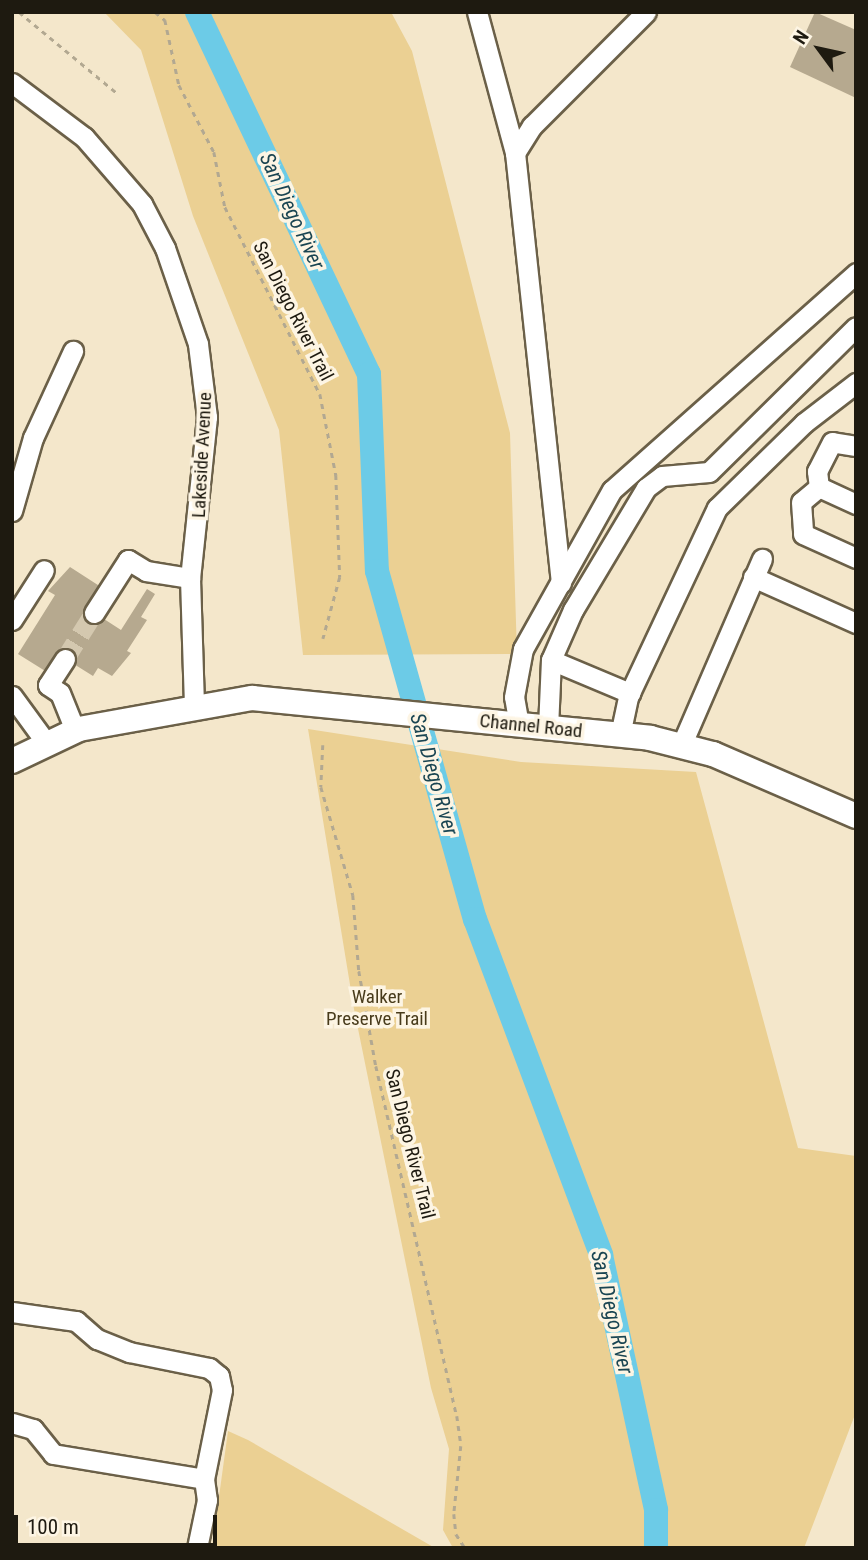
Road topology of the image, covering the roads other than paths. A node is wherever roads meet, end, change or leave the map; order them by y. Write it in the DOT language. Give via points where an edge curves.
graph roads {
  1 [pos="477,12"];
  2 [pos="646,12"];
  3 [pos="12,83"];
  4 [pos="515,153"];
  5 [pos="856,273"];
  6 [pos="856,327"];
  7 [pos="74,351"];
  8 [pos="856,383"];
  9 [pos="856,446"];
  10 [pos="819,487"];
  11 [pos="856,504"];
  12 [pos="12,511"];
  13 [pos="856,558"];
  14 [pos="762,559"];
  15 [pos="44,570"];
  16 [pos="753,577"];
  17 [pos="190,578"];
  18 [pos="561,583"];
  19 [pos="94,613"];
  20 [pos="12,620"];
  21 [pos="856,623"];
  22 [pos="65,659"];
  23 [pos="551,660"];
  24 [pos="630,693"];
  25 [pos="12,696"];
  26 [pos="194,704"];
  27 [pos="519,726"];
  28 [pos="548,728"];
  29 [pos="75,730"];
  30 [pos="620,735"];
  31 [pos="47,744"];
  32 [pos="681,746"];
  33 [pos="12,761"];
  34 [pos="856,816"];
  35 [pos="12,1311"];
  36 [pos="12,1423"];
  37 [pos="204,1479"];
  38 [pos="197,1548"];
  1 -- 4 [label="street"];
  2 -- 4 [label="street" via="532,126"];
  3 -- 17 [label="street, Lakeside Avenue" via="84,137 122,177 142,204 179,283 207,383 200,518"];
  4 -- 18 [label="street"];
  5 -- 18 [label="street" via="621,480"];
  6 -- 23 [label="street" via="709,472 662,477 646,488 573,610"];
  7 -- 12 [label="street" via="33,438"];
  8 -- 24 [label="street" via="804,423 717,508"];
  9 -- 10 [label="street" via="832,442 817,471"];
  10 -- 11 [label="street"];
  10 -- 13 [label="street" via="801,502 803,534"];
  14 -- 16 [label="street"];
  15 -- 20 [label="street"];
  16 -- 21 [label="street"];
  16 -- 32 [label="street"];
  17 -- 19 [label="street" via="146,571 128,560"];
  17 -- 26 [label="street, Lakeside Avenue"];
  18 -- 27 [label="street" via="518,663 514,697"];
  22 -- 29 [label="street" via="48,685 60,693"];
  23 -- 24 [label="street"];
  23 -- 28 [label="street"];
  24 -- 30 [label="street"];
  25 -- 31 [label="street"];
  26 -- 27 [label="main road, Channel Road" via="252,698"];
  26 -- 29 [label="main road"];
  27 -- 28 [label="main road, Channel Road"];
  28 -- 30 [label="main road, Channel Road"];
  29 -- 31 [label="main road"];
  30 -- 32 [label="main road, Channel Road"];
  31 -- 33 [label="main road"];
  32 -- 34 [label="main road, Channel Road" via="713,754"];
  35 -- 37 [label="street" via="76,1321 97,1339 129,1352 209,1368 219,1376 222,1390"];
  36 -- 37 [label="street" via="33,1429 53,1454"];
  37 -- 38 [label="street" via="206,1500"];
}
